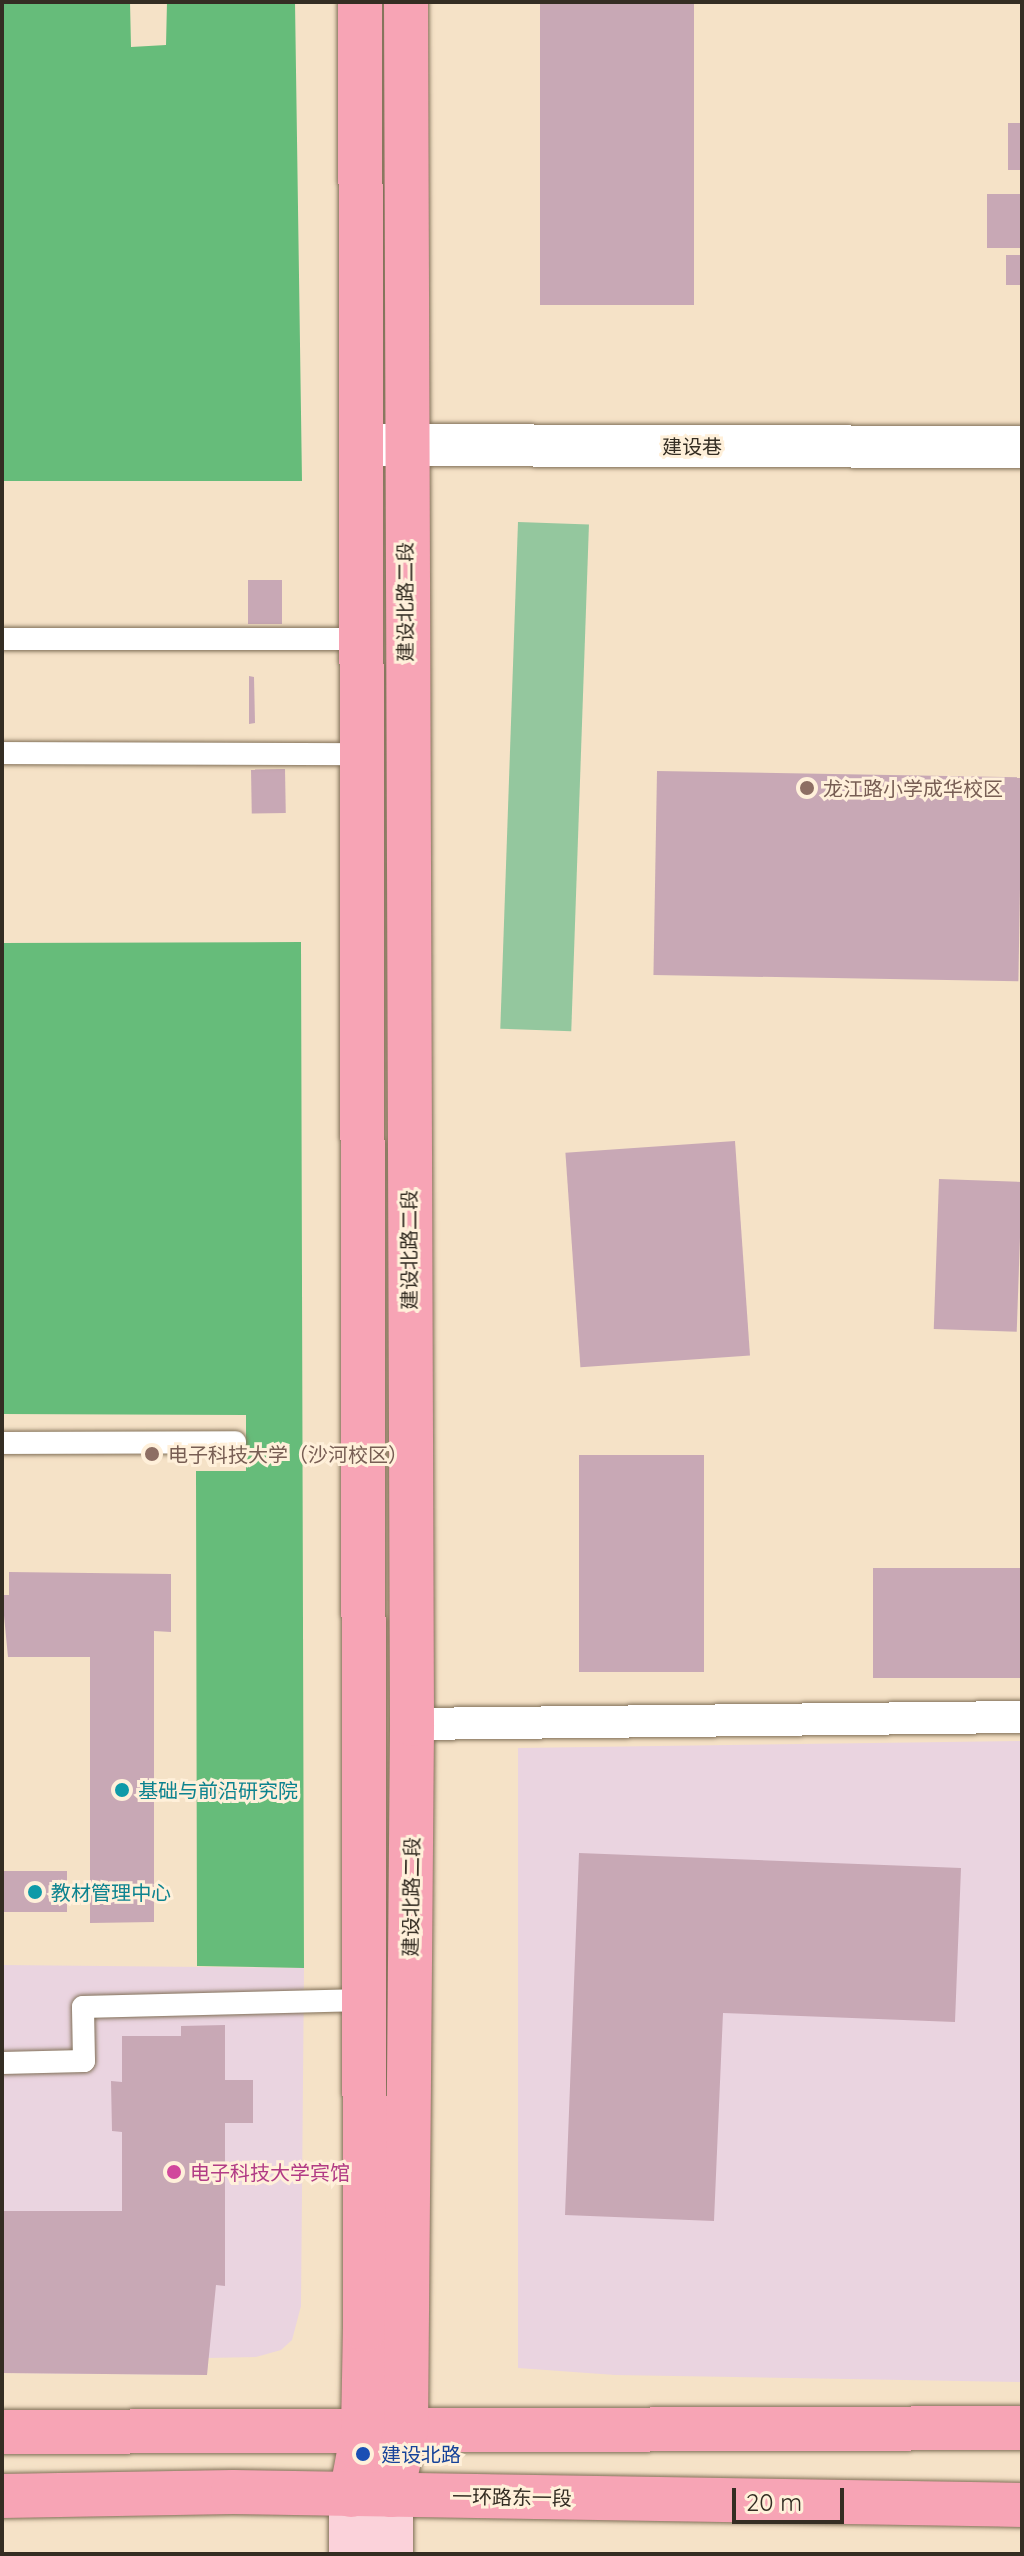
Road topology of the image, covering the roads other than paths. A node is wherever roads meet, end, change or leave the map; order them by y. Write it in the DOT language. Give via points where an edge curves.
graph roads {
  1 [pos="360,2"];
  2 [pos="406,2"];
  3 [pos="383,445"];
  4 [pos="1022,447"];
  5 [pos="2,639"];
  6 [pos="362,639"];
  7 [pos="2,753"];
  8 [pos="364,754"];
  9 [pos="235,1442"];
  10 [pos="2,1443"];
  11 [pos="1022,1717"];
  12 [pos="412,1724"];
  13 [pos="364,2000"];
  14 [pos="2,2063"];
  15 [pos="1022,2428"];
  16 [pos="143,2431"];
  17 [pos="384,2431"];
  18 [pos="2,2432"];
  19 [pos="141,2494"];
  20 [pos="371,2495"];
  21 [pos="2,2496"];
  22 [pos="1022,2505"];
  23 [pos="351,2554"];
  24 [pos="391,2554"];
  1 -- 3 [label="main road, 建设北路二段"];
  2 -- 3 [label="main road, 建设北路二段"];
  3 -- 4 [label="street, 建设巷"];
  3 -- 6 [label="main road, 建设北路二段"];
  3 -- 12 [label="main road, 建设北路二段"];
  5 -- 6 [label="lane"];
  6 -- 8 [label="main road, 建设北路二段"];
  7 -- 8 [label="lane"];
  8 -- 13 [label="main road, 建设北路二段"];
  9 -- 10 [label="lane"];
  11 -- 12 [label="street"];
  12 -- 17 [label="main road, 建设北路二段"];
  13 -- 14 [label="lane" via="83,2007 84,2061"];
  13 -- 17 [label="main road, 建设北路二段"];
  15 -- 17 [label="main road"];
  16 -- 17 [label="main road"];
  16 -- 18 [label="main road"];
  16 -- 19 [label="main road"];
  17 -- 20 [label="main road, 建设北路二段"];
  19 -- 20 [label="main road, 一环路东一段"];
  19 -- 21 [label="main road, 一环路东一段"];
  20 -- 22 [label="main road, 一环路东一段"];
  20 -- 23 [label="main road"];
  20 -- 24 [label="main road"];
}
